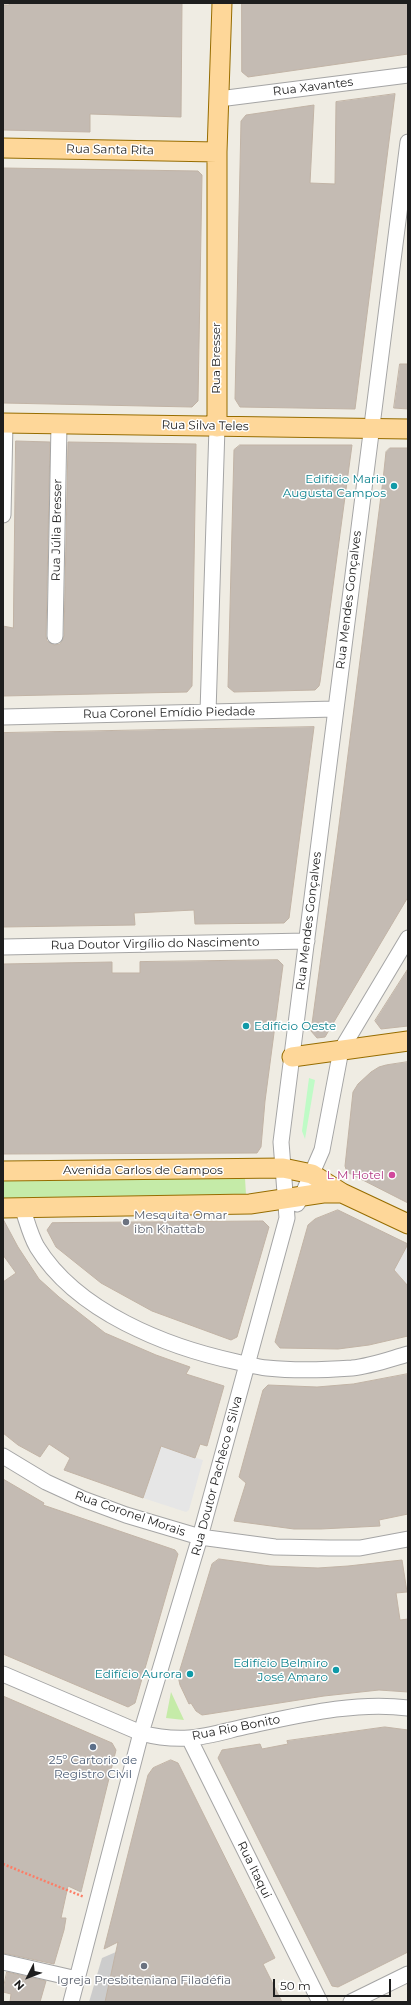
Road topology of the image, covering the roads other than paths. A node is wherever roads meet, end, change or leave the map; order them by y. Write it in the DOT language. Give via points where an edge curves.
graph roads {
  1 [pos="222,3"];
  2 [pos="408,75"];
  3 [pos="219,99"];
  4 [pos="408,142"];
  5 [pos="3,148"];
  6 [pos="217,152"];
  7 [pos="4,423"];
  8 [pos="59,424"];
  9 [pos="217,427"];
  10 [pos="370,428"];
  11 [pos="408,429"];
  12 [pos="3,515"];
  13 [pos="55,636"];
  14 [pos="335,709"];
  15 [pos="208,712"];
  16 [pos="3,717"];
  17 [pos="408,938"];
  18 [pos="307,941"];
  19 [pos="3,947"];
  20 [pos="408,1041"];
  21 [pos="341,1050"];
  22 [pos="292,1057"];
  23 [pos="283,1168"];
  24 [pos="3,1171"];
  25 [pos="312,1174"];
  26 [pos="342,1193"];
  27 [pos="294,1198"];
  28 [pos="22,1207"];
  29 [pos="3,1208"];
  30 [pos="408,1224"];
  31 [pos="408,1354"];
  32 [pos="248,1364"];
  33 [pos="3,1456"];
  34 [pos="200,1537"];
  35 [pos="408,1539"];
  36 [pos="3,1674"];
  37 [pos="408,1708"];
  38 [pos="140,1733"];
  39 [pos="189,1738"];
  40 [pos="3,1962"];
  41 [pos="408,1974"];
  42 [pos="77,1979"];
  43 [pos="70,2002"];
  44 [pos="320,2002"];
  45 [pos="351,2002"];
  1 -- 3 [label="main road, Rua Bresser"];
  2 -- 3 [label="street, Rua Xavantes"];
  3 -- 6 [label="main road, Rua Bresser"];
  4 -- 10 [label="street, Rua Mendes Gonçalves"];
  5 -- 6 [label="main road, Rua Santa Rita"];
  6 -- 9 [label="main road, Rua Bresser"];
  7 -- 8 [label="main road, Rua Silva Teles"];
  7 -- 12 [label="street"];
  8 -- 9 [label="main road, Rua Silva Teles"];
  8 -- 13 [label="street, Rua Júlia Bresser"];
  9 -- 10 [label="main road, Rua Silva Teles"];
  9 -- 15 [label="street, Rua Bresser"];
  10 -- 11 [label="main road, Rua Silva Teles"];
  10 -- 14 [label="street, Rua Mendes Gonçalves"];
  14 -- 15 [label="street, Rua Coronel Emídio Piedade"];
  14 -- 18 [label="street, Rua Mendes Gonçalves"];
  15 -- 16 [label="street, Rua Coronel Emídio Piedade"];
  17 -- 21 [label="street"];
  18 -- 19 [label="street, Rua Doutor Virgílio do Nascimento"];
  18 -- 22 [label="street, Rua Mendes Gonçalves"];
  20 -- 21 [label="main road"];
  21 -- 22 [label="main road"];
  21 -- 25 [label="street" via="322,1150"];
  22 -- 23 [label="street, Rua Mendes Gonçalves" via="281,1142"];
  23 -- 24 [label="main road, Avenida Carlos de Campos"];
  23 -- 25 [label="main road, Avenida Carlos de Campos"];
  23 -- 27 [label="street, Rua Doutor Pachêco e Silva"];
  25 -- 26 [label="main road"];
  25 -- 27 [label="street"];
  26 -- 27 [label="main road"];
  26 -- 30 [label="main road"];
  27 -- 28 [label="main road" via="246,1204"];
  27 -- 32 [label="street, Rua Doutor Pachêco e Silva"];
  28 -- 29 [label="main road"];
  28 -- 32 [label="street" via="31,1236 45,1258 75,1289 101,1309 158,1339 218,1358"];
  31 -- 32 [label="street" via="354,1368 310,1370 267,1368"];
  32 -- 34 [label="street, Rua Doutor Pachêco e Silva"];
  33 -- 34 [label="street, Rua Coronel Morais" via="46,1482 83,1499"];
  34 -- 35 [label="street, Rua Coronel Morais" via="275,1547 329,1548 360,1548"];
  34 -- 38 [label="street, Rua Doutor Pachêco e Silva"];
  36 -- 38 [label="street, Rua Rio Bonito"];
  37 -- 39 [label="street, Rua Rio Bonito" via="388,1706 335,1711"];
  38 -- 39 [label="street, Rua Rio Bonito"];
  38 -- 42 [label="street, Rua Doutor Pachêco e Silva"];
  39 -- 44 [label="street, Rua Itaqui"];
  40 -- 42 [label="street"];
  41 -- 45 [label="street"];
  42 -- 43 [label="street, Rua Doutor Pachêco e Silva"];
}
